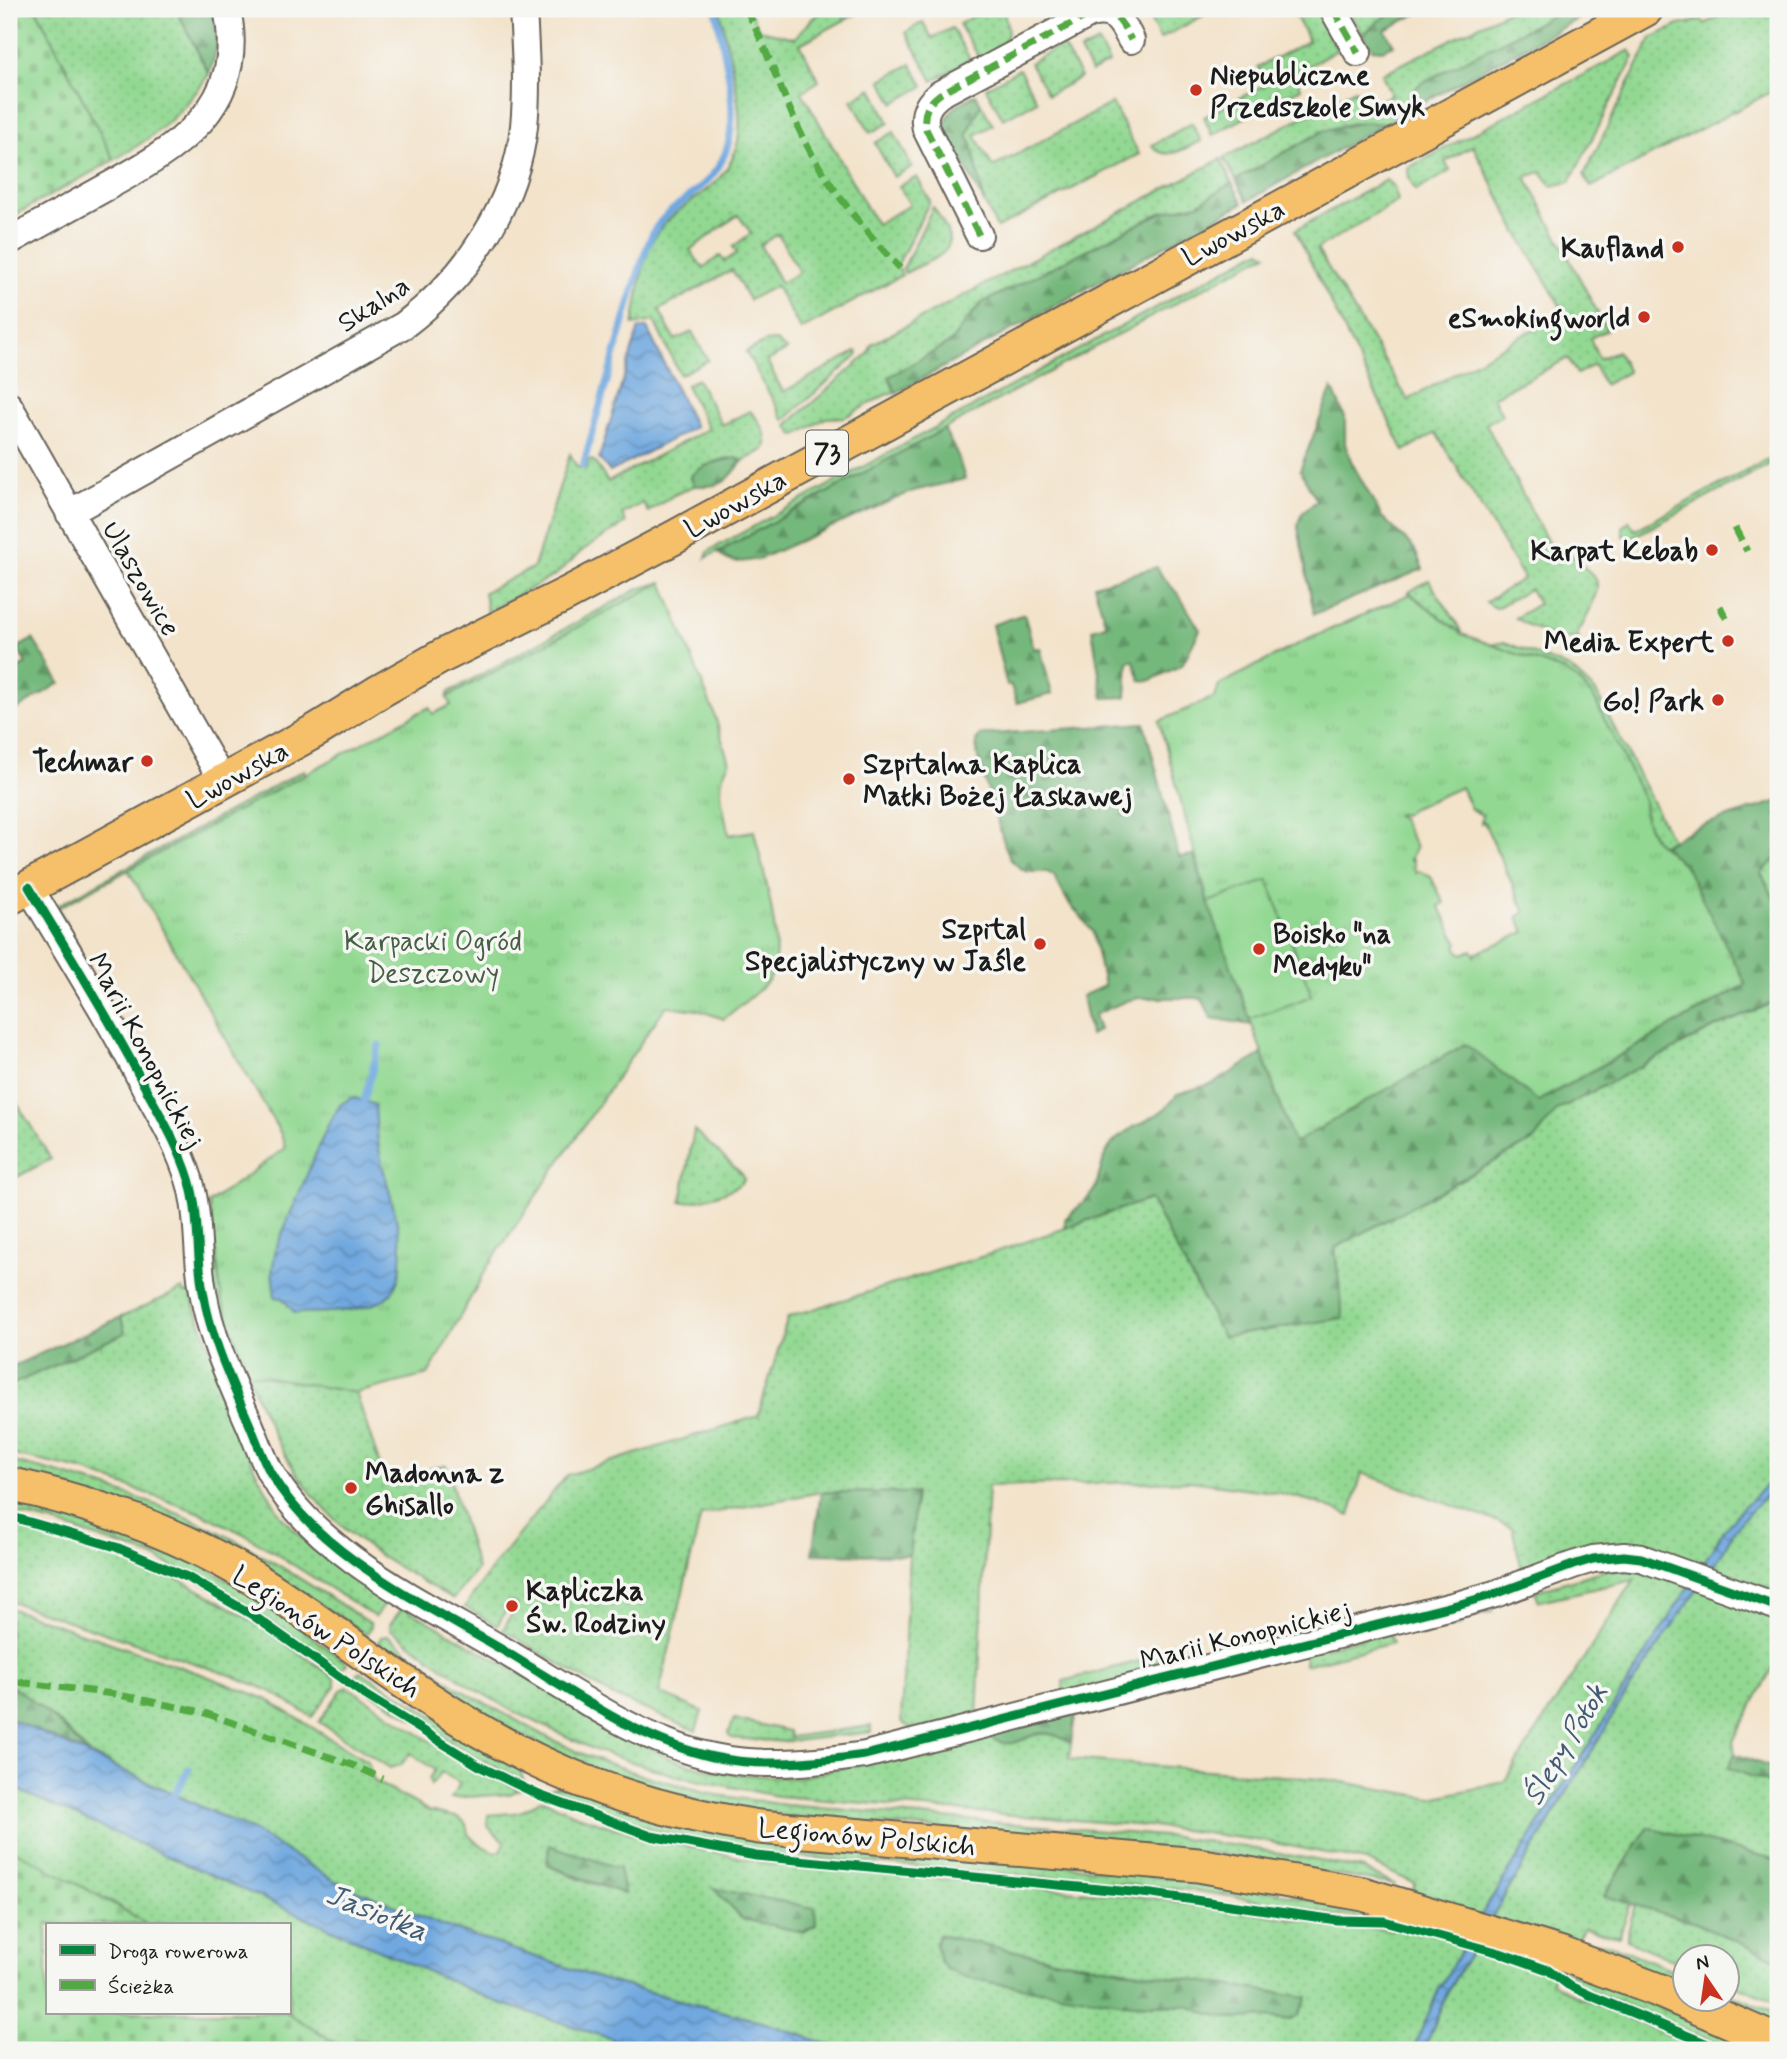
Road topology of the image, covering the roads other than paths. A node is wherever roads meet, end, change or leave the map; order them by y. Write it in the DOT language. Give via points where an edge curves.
graph roads {
  1 [pos="227,9"];
  2 [pos="523,9"];
  3 [pos="1333,9"];
  4 [pos="1646,9"];
  5 [pos="1131,40"];
  6 [pos="1358,53"];
  7 [pos="979,235"];
  8 [pos="9,241"];
  9 [pos="9,405"];
  10 [pos="69,513"];
  11 [pos="223,782"];
  12 [pos="19,892"];
  13 [pos="9,1484"];
  14 [pos="1778,1607"];
  15 [pos="1778,2042"];
  1 -- 8 [label="street" via="230,67 218,96 196,125 156,160"];
  2 -- 10 [label="street, Skalna" via="526,101 517,168 497,218 448,286 404,326"];
  3 -- 6 [label="street"];
  4 -- 11 [label="main road, Lwowska / 73" via="675,537 442,656"];
  5 -- 7 [label="street" via="1111,14 1090,13 930,103 926,129"];
  9 -- 10 [label="street, Ulaszowice"];
  10 -- 11 [label="street, Ulaszowice"];
  11 -- 12 [label="main road, Lwowska / 73"];
  12 -- 14 [label="street, Marii Konopnickiej" via="124,1047 179,1152 194,1199 201,1280 213,1330 268,1469 301,1516 367,1568 601,1709 667,1742 739,1762 798,1763 865,1755 1464,1602 1593,1559 1641,1558"];
  13 -- 15 [label="main road, Legionów Polskich" via="82,1503 170,1536 266,1587 517,1752 626,1798 759,1827 1198,1866 1339,1890 1562,1954"];
}
